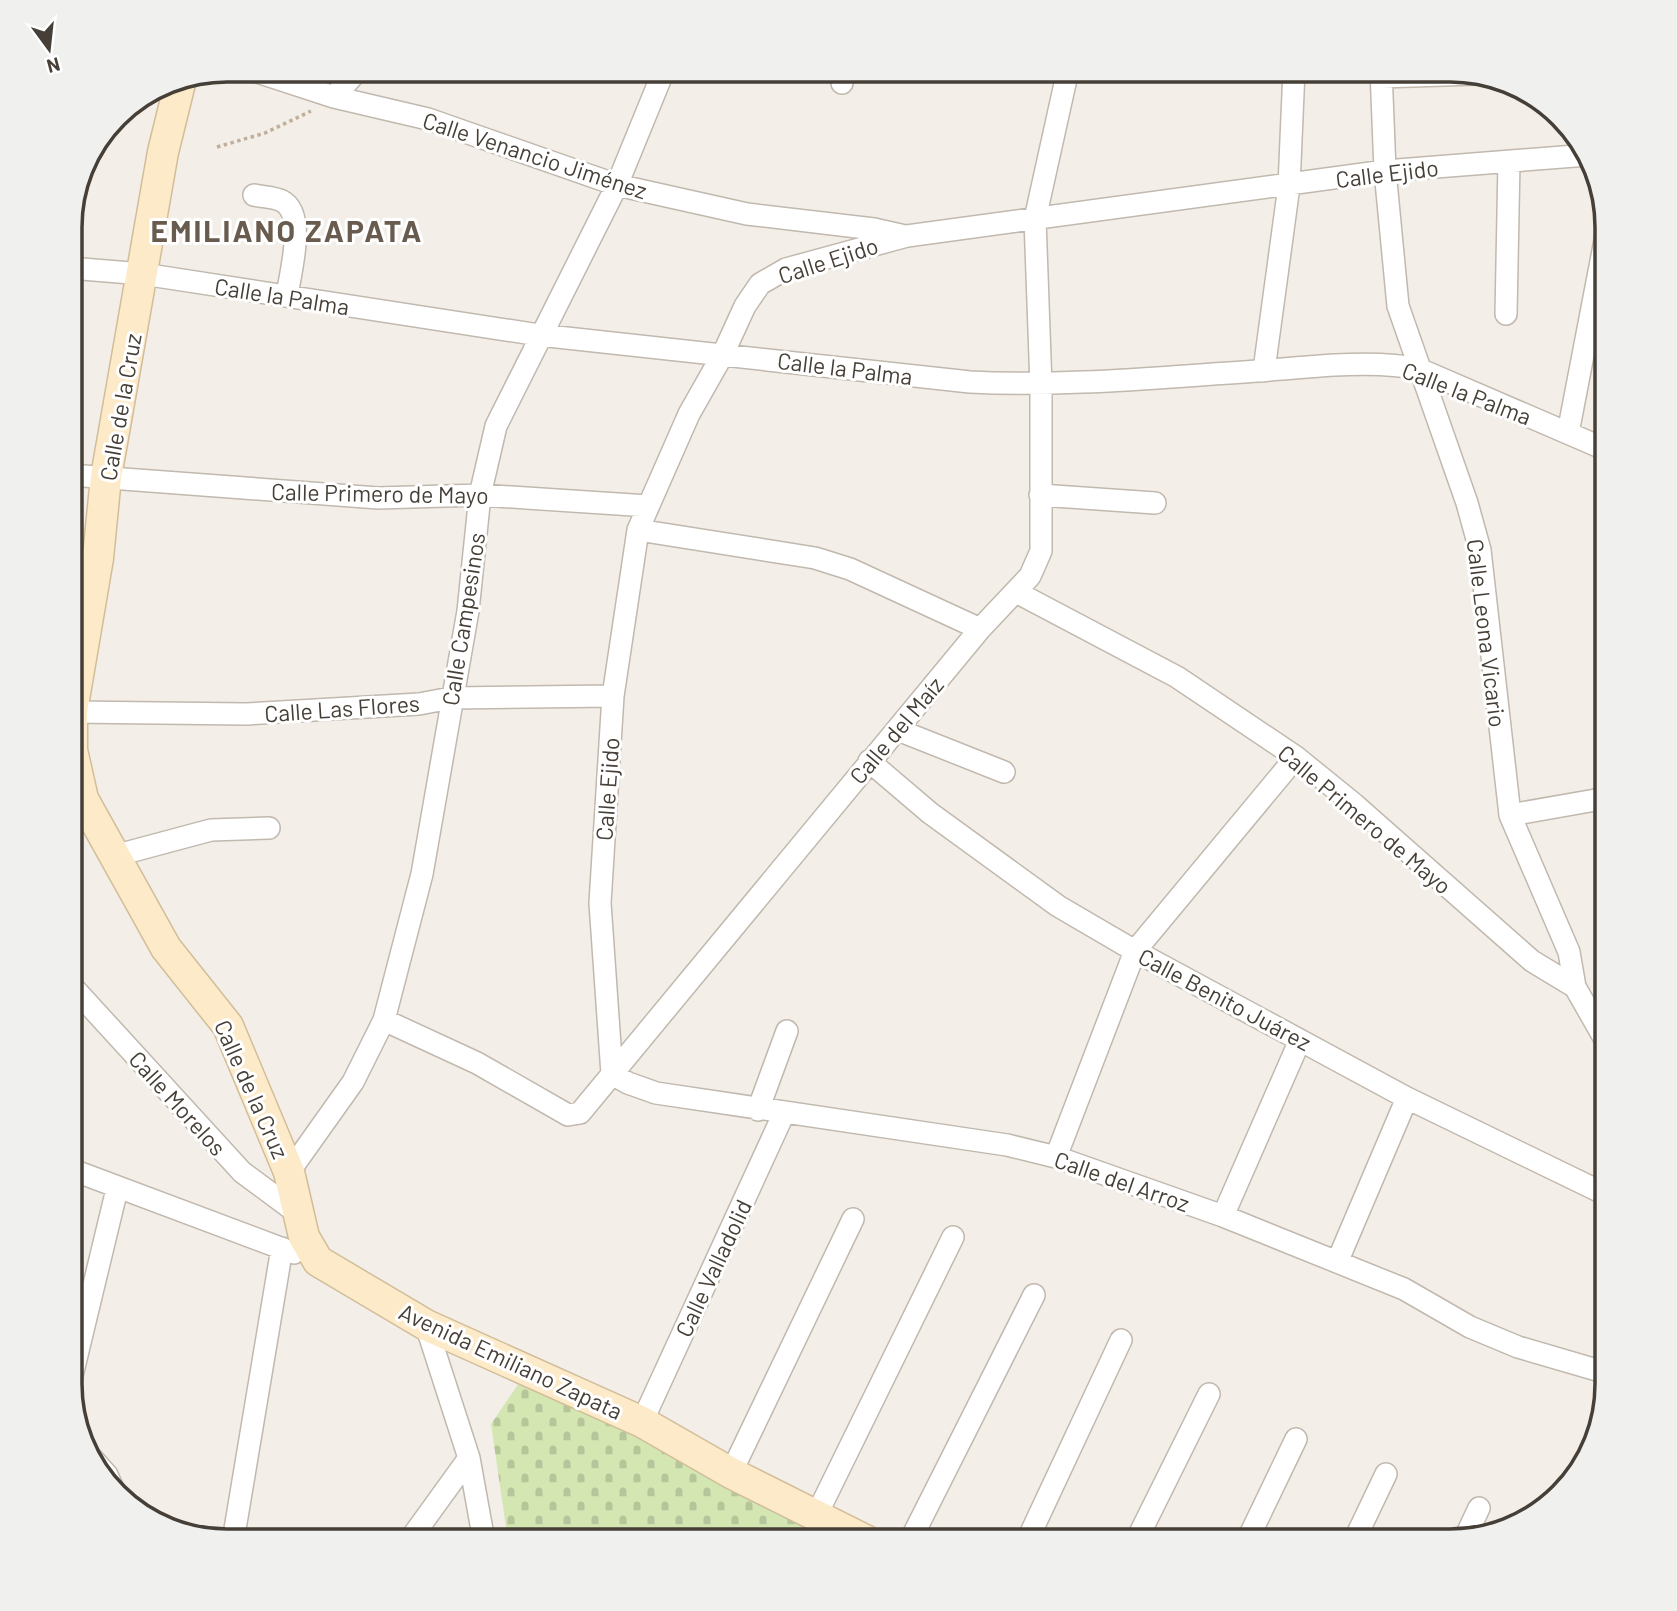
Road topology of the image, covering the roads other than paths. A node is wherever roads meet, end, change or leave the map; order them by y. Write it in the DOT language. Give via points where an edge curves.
graph roads {
  1 [pos="288,82"];
  2 [pos="347,82"];
  3 [pos="659,82"];
  4 [pos="1065,82"];
  5 [pos="1293,82"];
  6 [pos="1381,82"];
  7 [pos="178,91"];
  8 [pos="334,97"];
  9 [pos="1576,156"];
  10 [pos="1508,162"];
  11 [pos="1385,171"];
  12 [pos="617,185"];
  13 [pos="1289,186"];
  14 [pos="254,195"];
  15 [pos="1035,219"];
  16 [pos="907,236"];
  17 [pos="83,269"];
  18 [pos="143,274"];
  19 [pos="287,296"];
  20 [pos="1594,297"];
  21 [pos="1506,314"];
  22 [pos="539,335"];
  23 [pos="723,354"];
  24 [pos="1419,369"];
  25 [pos="1264,370"];
  26 [pos="1041,386"];
  27 [pos="1568,433"];
  28 [pos="1594,444"];
  29 [pos="83,476"];
  30 [pos="106,477"];
  31 [pos="480,495"];
  32 [pos="1040,495"];
  33 [pos="1155,503"];
  34 [pos="648,506"];
  35 [pos="638,530"];
  36 [pos="84,561"];
  37 [pos="1016,592"];
  38 [pos="980,629"];
  39 [pos="613,696"];
  40 [pos="451,698"];
  41 [pos="83,711"];
  42 [pos="898,730"];
  43 [pos="1296,757"];
  44 [pos="869,761"];
  45 [pos="1004,772"];
  46 [pos="83,796"];
  47 [pos="1594,800"];
  48 [pos="1510,815"];
  49 [pos="269,828"];
  50 [pos="114,856"];
  51 [pos="1135,951"];
  52 [pos="1575,987"];
  53 [pos="83,998"];
  54 [pos="384,1020"];
  55 [pos="1595,1021"];
  56 [pos="787,1031"];
  57 [pos="1300,1040"];
  58 [pos="612,1074"];
  59 [pos="1407,1098"];
  60 [pos="758,1110"];
  61 [pos="784,1114"];
  62 [pos="1056,1157"];
  63 [pos="289,1172"];
  64 [pos="83,1175"];
  65 [pos="117,1189"];
  66 [pos="1595,1189"];
  67 [pos="296,1212"];
  68 [pos="1223,1216"];
  69 [pos="853,1219"];
  70 [pos="953,1237"];
  71 [pos="282,1248"];
  72 [pos="1338,1260"];
  73 [pos="318,1261"];
  74 [pos="1034,1295"];
  75 [pos="426,1325"];
  76 [pos="83,1330"];
  77 [pos="1121,1340"];
  78 [pos="1595,1369"];
  79 [pos="1209,1394"];
  80 [pos="642,1422"];
  81 [pos="1296,1439"];
  82 [pos="469,1458"];
  83 [pos="731,1473"];
  84 [pos="1387,1474"];
  85 [pos="1479,1508"];
  86 [pos="816,1516"];
  87 [pos="1470,1528"];
  88 [pos="235,1529"];
  89 [pos="418,1529"];
  90 [pos="482,1529"];
  91 [pos="843,1529"];
  92 [pos="916,1529"];
  93 [pos="1033,1529"];
  94 [pos="1142,1529"];
  95 [pos="1253,1529"];
  96 [pos="1360,1529"];
  1 -- 8 [label="street, Calle Venancio Jiménez"];
  2 -- 8 [label="street"];
  3 -- 12 [label="street, Calle Campesinos"];
  4 -- 15 [label="street, Calle del Maíz"];
  5 -- 13 [label="street"];
  6 -- 11 [label="street, Calle Leona Vicario"];
  7 -- 18 [label="main road, Calle de la Cruz"];
  8 -- 12 [label="street, Calle Venancio Jiménez" via="428,119"];
  9 -- 10 [label="street, Calle Ejido"];
  10 -- 11 [label="street, Calle Ejido"];
  10 -- 21 [label="street"];
  11 -- 13 [label="street, Calle Ejido"];
  11 -- 24 [label="street, Calle Leona Vicario" via="1398,306"];
  12 -- 16 [label="street, Calle Venancio Jiménez" via="747,214"];
  12 -- 22 [label="street, Calle Campesinos"];
  13 -- 15 [label="street, Calle Ejido"];
  13 -- 25 [label="street"];
  14 -- 19 [label="street" via="281,201 291,210 296,227"];
  15 -- 16 [label="street, Calle Ejido"];
  15 -- 26 [label="street, Calle del Maíz"];
  16 -- 23 [label="street, Calle Ejido" via="786,270 760,284"];
  17 -- 18 [label="street, Calle la Palma"];
  18 -- 19 [label="street, Calle la Palma"];
  18 -- 30 [label="main road, Calle de la Cruz"];
  19 -- 22 [label="street, Calle la Palma"];
  20 -- 27 [label="street"];
  22 -- 23 [label="street, Calle la Palma"];
  22 -- 31 [label="street, Calle Campesinos" via="496,426"];
  23 -- 26 [label="street, Calle la Palma"];
  23 -- 34 [label="street, Calle Ejido" via="689,414"];
  24 -- 25 [label="street, Calle la Palma" via="1398,365"];
  24 -- 27 [label="street, Calle la Palma"];
  24 -- 48 [label="street, Calle Leona Vicario" via="1480,550"];
  25 -- 26 [label="street, Calle la Palma"];
  26 -- 32 [label="street, Calle del Maíz"];
  27 -- 28 [label="street, Calle la Palma"];
  29 -- 30 [label="street, Calle Primero de Mayo"];
  30 -- 31 [label="street, Calle Primero de Mayo" via="378,498"];
  30 -- 36 [label="main road, Calle de la Cruz"];
  31 -- 34 [label="street, Calle Primero de Mayo"];
  31 -- 40 [label="street, Calle Campesinos" via="468,611"];
  32 -- 33 [label="street"];
  32 -- 37 [label="street, Calle del Maíz" via="1041,551 1030,576"];
  34 -- 35 [label="street, Calle Ejido"];
  35 -- 38 [label="street" via="815,558"];
  35 -- 39 [label="street, Calle Ejido"];
  37 -- 38 [label="street, Calle del Maíz"];
  37 -- 43 [label="street, Calle Primero de Mayo" via="1177,677"];
  38 -- 42 [label="street, Calle del Maíz"];
  39 -- 40 [label="street, Calle Las Flores"];
  39 -- 58 [label="street, Calle Ejido" via="600,903"];
  40 -- 41 [label="street, Calle Las Flores" via="247,714"];
  40 -- 54 [label="street, Calle Campesinos" via="422,874"];
  42 -- 44 [label="street, Calle del Maíz"];
  42 -- 45 [label="street"];
  43 -- 51 [label="street"];
  43 -- 52 [label="street, Calle Primero de Mayo" via="1532,961"];
  44 -- 51 [label="street, Calle Benito Juárez" via="930,813 1058,906"];
  44 -- 58 [label="street, Calle del Maíz"];
  46 -- 50 [label="main road, Calle de la Cruz"];
  47 -- 48 [label="street"];
  48 -- 52 [label="street, Calle Leona Vicario" via="1569,952"];
  49 -- 50 [label="street" via="211,830"];
  50 -- 63 [label="main road, Calle de la Cruz" via="166,948 229,1026"];
  51 -- 57 [label="street, Calle Benito Juárez"];
  51 -- 62 [label="street"];
  52 -- 55 [label="street, Calle Primero de Mayo"];
  53 -- 67 [label="street, Calle Morelos" via="242,1172"];
  54 -- 58 [label="street, Calle del Maíz" via="477,1063 568,1115 580,1113"];
  54 -- 63 [label="street, Calle Campesinos" via="353,1082"];
  56 -- 60 [label="street"];
  57 -- 59 [label="street, Calle Benito Juárez"];
  57 -- 68 [label="street"];
  58 -- 60 [label="street, Calle del Arroz" via="656,1093"];
  59 -- 66 [label="street, Calle Benito Juárez"];
  59 -- 72 [label="street"];
  60 -- 61 [label="street, Calle del Arroz"];
  61 -- 62 [label="street, Calle del Arroz" via="1007,1145"];
  61 -- 80 [label="street, Calle Valladolid"];
  62 -- 68 [label="street, Calle del Arroz"];
  63 -- 67 [label="main road, Calle de la Cruz"];
  64 -- 65 [label="street, Avenida Emiliano Zapata"];
  65 -- 71 [label="street, Avenida Emiliano Zapata"];
  65 -- 76 [label="street"];
  67 -- 73 [label="main road, Calle de la Cruz"];
  68 -- 72 [label="street, Calle del Arroz"];
  69 -- 83 [label="street"];
  70 -- 86 [label="street"];
  71 -- 73 [label="street, Avenida Emiliano Zapata"];
  71 -- 88 [label="street"];
  72 -- 78 [label="street, Calle del Arroz" via="1404,1289 1471,1328"];
  73 -- 75 [label="main road, Avenida Emiliano Zapata"];
  74 -- 92 [label="street"];
  75 -- 80 [label="main road, Avenida Emiliano Zapata"];
  75 -- 82 [label="street"];
  77 -- 93 [label="street"];
  79 -- 94 [label="street"];
  80 -- 83 [label="main road, Avenida Emiliano Zapata"];
  81 -- 95 [label="street"];
  82 -- 89 [label="street"];
  82 -- 90 [label="street"];
  83 -- 86 [label="main road, Avenida Emiliano Zapata"];
  84 -- 96 [label="street"];
  85 -- 87 [label="street"];
  86 -- 91 [label="main road, Avenida Emiliano Zapata"];
}
